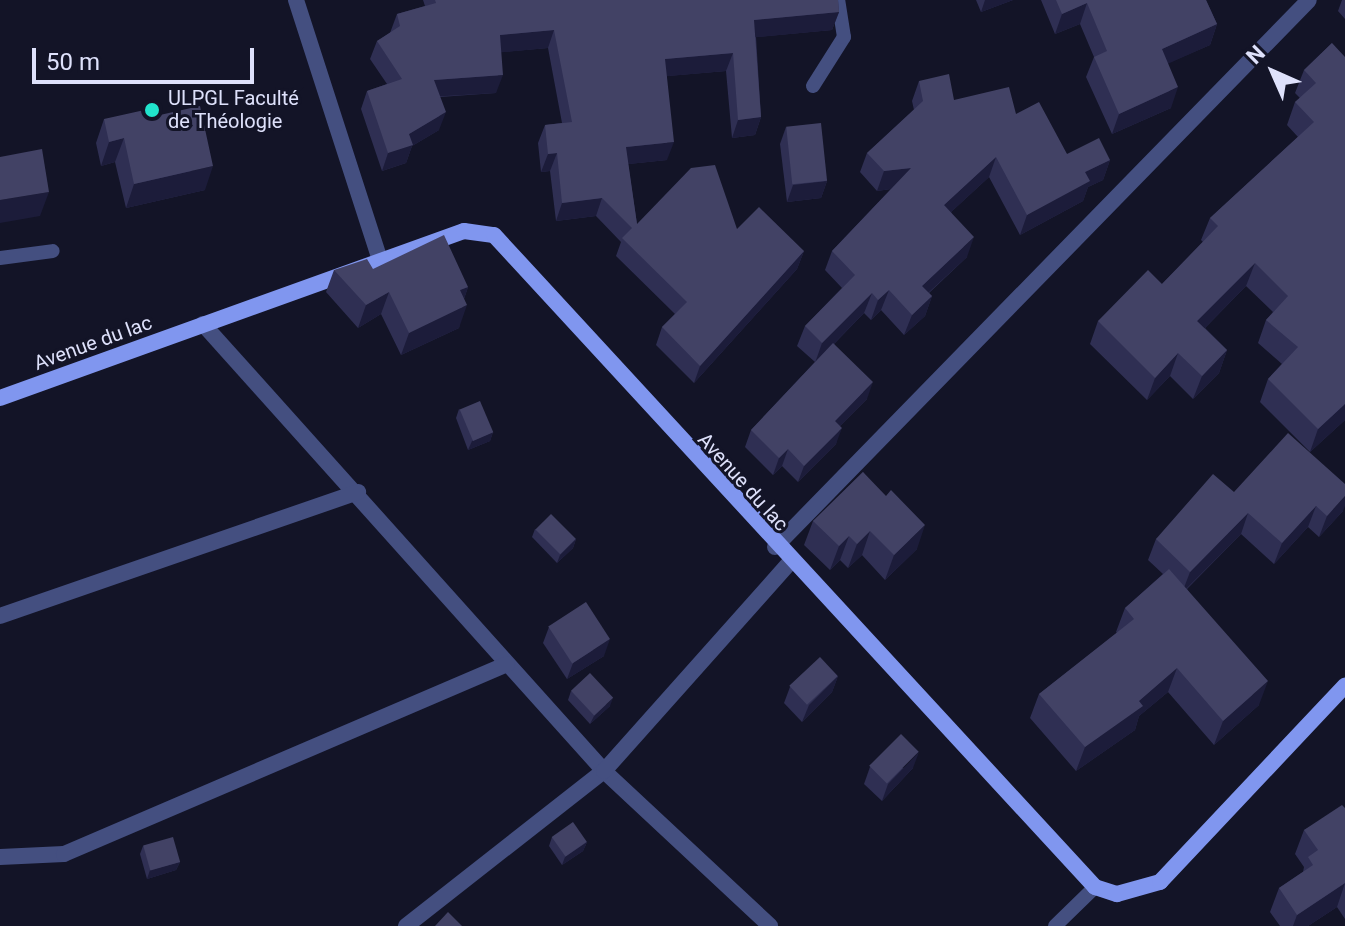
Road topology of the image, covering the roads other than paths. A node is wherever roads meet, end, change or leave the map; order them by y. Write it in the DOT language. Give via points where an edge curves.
graph roads {
  1 [pos="838,0"];
  2 [pos="1309,0"];
  3 [pos="302,2"];
  4 [pos="813,86"];
  5 [pos="53,251"];
  6 [pos="0,258"];
  7 [pos="380,260"];
  8 [pos="203,324"];
  9 [pos="0,398"];
  10 [pos="358,492"];
  11 [pos="775,547"];
  12 [pos="790,562"];
  13 [pos="0,616"];
  14 [pos="507,664"];
  15 [pos="1345,686"];
  16 [pos="604,771"];
  17 [pos="0,857"];
  18 [pos="1095,887"];
  19 [pos="406,926"];
  20 [pos="770,926"];
  21 [pos="1055,926"];
  1 -- 4 [label="lane" via="844,37"];
  2 -- 11 [label="street"];
  3 -- 7 [label="street"];
  5 -- 6 [label="lane"];
  7 -- 8 [label="main road, Avenue du lac"];
  7 -- 11 [label="main road, Avenue du lac" via="464,231 494,235"];
  8 -- 9 [label="main road, Avenue du lac"];
  8 -- 10 [label="street"];
  10 -- 13 [label="street"];
  10 -- 14 [label="street"];
  11 -- 12 [label="main road, Avenue du lac"];
  12 -- 16 [label="street"];
  12 -- 18 [label="main road, Avenue du lac"];
  14 -- 16 [label="street"];
  14 -- 17 [label="street" via="64,854"];
  15 -- 18 [label="main road" via="1160,882 1117,894"];
  16 -- 19 [label="street"];
  16 -- 20 [label="street"];
  18 -- 21 [label="lane"];
}
